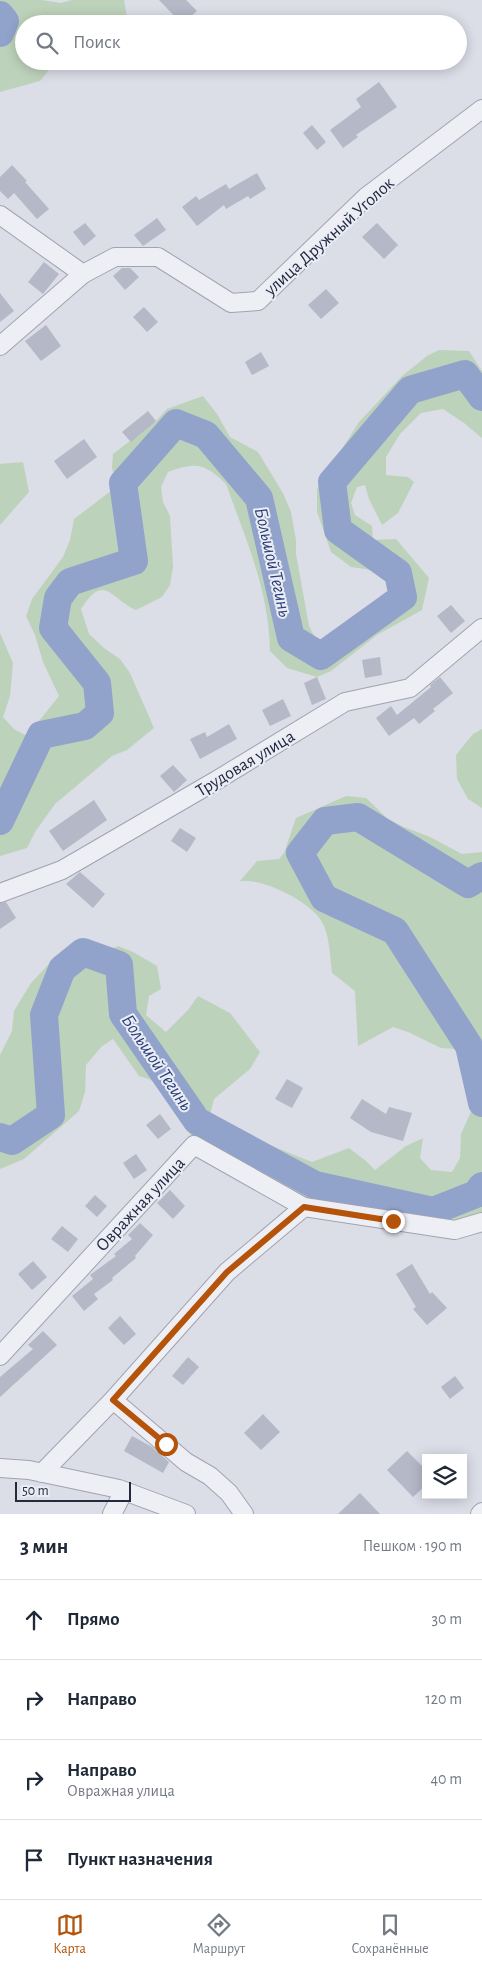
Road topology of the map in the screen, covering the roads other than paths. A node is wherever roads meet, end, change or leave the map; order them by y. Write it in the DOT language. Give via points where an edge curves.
graph roads {
  1 [pos="482,109"];
  2 [pos="0,215"];
  3 [pos="83,274"];
  4 [pos="0,346"];
  5 [pos="482,628"];
  6 [pos="0,892"];
  7 [pos="304,1207"];
  8 [pos="482,1222"];
  9 [pos="0,1356"];
  10 [pos="113,1400"];
  11 [pos="0,1468"];
  12 [pos="42,1473"];
  13 [pos="124,1491"];
  14 [pos="112,1514"];
  15 [pos="186,1514"];
  16 [pos="244,1514"];
  1 -- 3 [label="street, улица Дружный Уголок" via="366,197 258,301 230,303 158,257 115,257"];
  2 -- 3 [label="street"];
  3 -- 4 [label="street, улица Дружный Уголок"];
  5 -- 6 [label="street, Трудовая улица" via="410,688 345,702 62,870"];
  7 -- 8 [label="street, Овражная улица" via="455,1230"];
  7 -- 9 [label="street, Овражная улица" via="194,1146"];
  7 -- 10 [label="street" via="227,1272"];
  10 -- 12 [label="street"];
  10 -- 16 [label="street" via="186,1462 210,1476 229,1493"];
  11 -- 12 [label="street"];
  12 -- 13 [label="street"];
  13 -- 14 [label="street"];
  13 -- 15 [label="street"];
}
